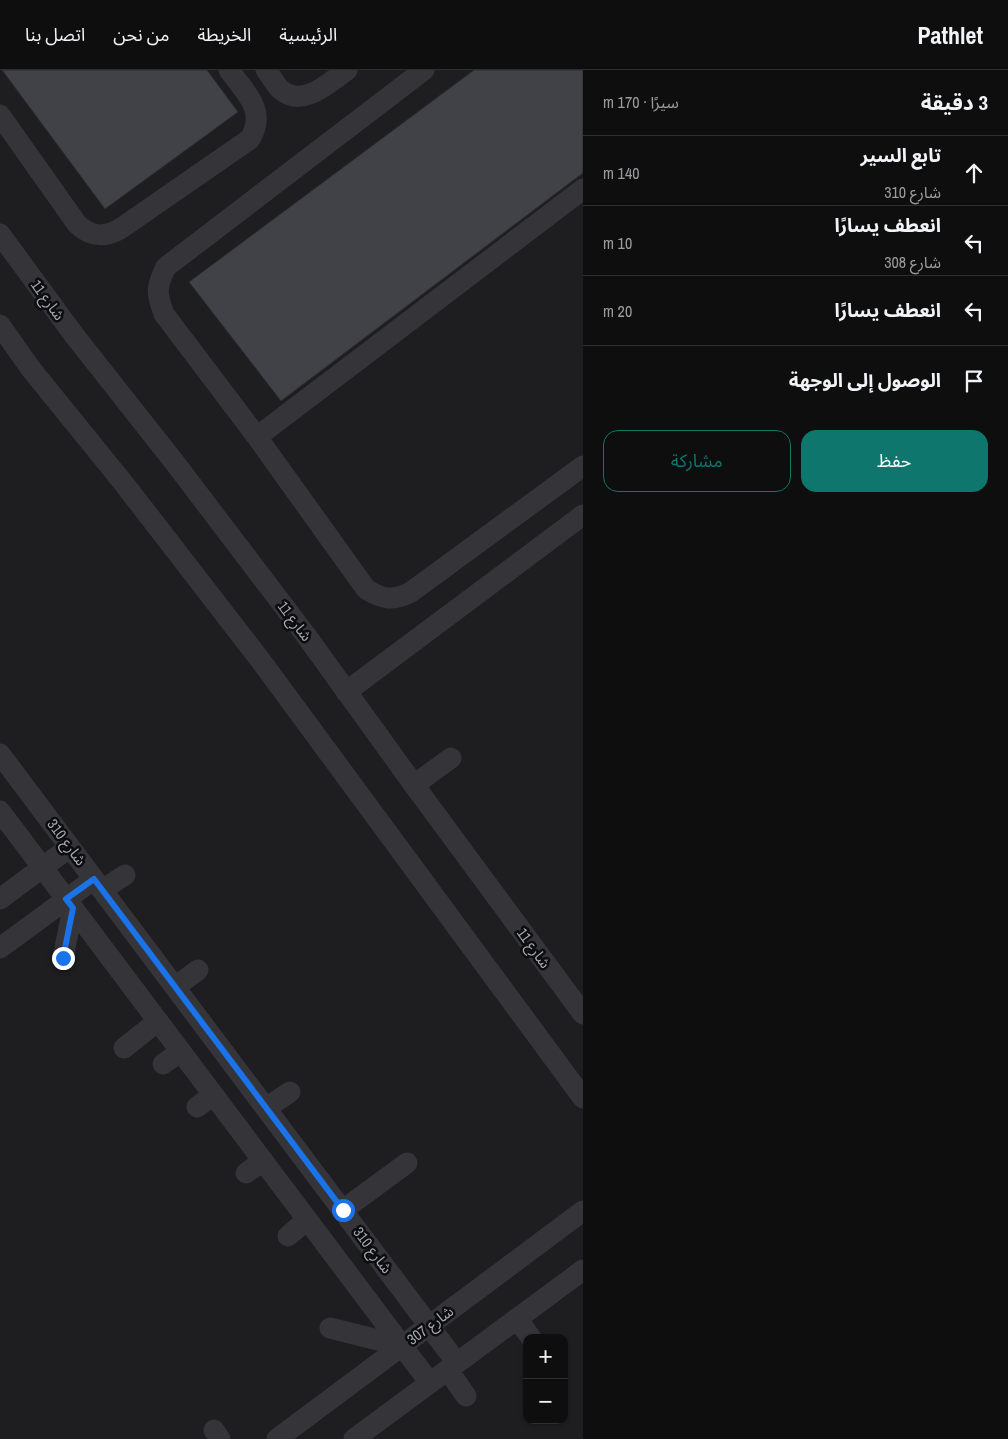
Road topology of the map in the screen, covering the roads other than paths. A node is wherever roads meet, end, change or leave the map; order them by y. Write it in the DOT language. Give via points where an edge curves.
graph roads {
  1 [pos="230,70"];
  2 [pos="266,70"];
  3 [pos="347,70"];
  4 [pos="424,70"];
  5 [pos="0,115"];
  6 [pos="583,190"];
  7 [pos="0,234"];
  8 [pos="0,326"];
  9 [pos="257,437"];
  10 [pos="583,466"];
  11 [pos="583,515"];
  12 [pos="346,692"];
  13 [pos="0,754"];
  14 [pos="451,758"];
  15 [pos="414,785"];
  16 [pos="0,811"];
  17 [pos="70,847"];
  18 [pos="43,868"];
  19 [pos="125,875"];
  20 [pos="98,884"];
  21 [pos="0,899"];
  22 [pos="70,904"];
  23 [pos="0,948"];
  24 [pos="63,958"];
  25 [pos="198,970"];
  26 [pos="175,987"];
  27 [pos="583,1014"];
  28 [pos="158,1020"];
  29 [pos="124,1048"];
  30 [pos="290,1092"];
  31 [pos="583,1098"];
  32 [pos="266,1108"];
  33 [pos="263,1161"];
  34 [pos="408,1163"];
  35 [pos="246,1173"];
  36 [pos="343,1210"];
  37 [pos="583,1211"];
  38 [pos="308,1220"];
  39 [pos="288,1236"];
  40 [pos="583,1270"];
  41 [pos="517,1318"];
  42 [pos="429,1326"];
  43 [pos="330,1328"];
  44 [pos="528,1334"];
  45 [pos="402,1346"];
  46 [pos="452,1366"];
  47 [pos="430,1383"];
  48 [pos="466,1396"];
  49 [pos="363,1436"];
  50 [pos="277,1439"];
  1 -- 5 [label="street" via="253,102 256,112 255,131 250,139 120,229 102,236 84,231 77,224"];
  2 -- 3 [label="street" via="280,88 295,96 313,93"];
  4 -- 9 [label="street" via="166,266 158,282 158,299 164,314"];
  6 -- 9 [label="street"];
  7 -- 12 [label="street, شارع 11"];
  8 -- 31 [label="street" via="261,661"];
  9 -- 10 [label="street" via="366,589 388,599 400,598 411,592"];
  11 -- 12 [label="street"];
  12 -- 15 [label="street, شارع 11"];
  13 -- 17 [label="street, شارع 310"];
  14 -- 15 [label="street"];
  15 -- 27 [label="street, شارع 11"];
  16 -- 18 [label="street"];
  17 -- 18 [label="street"];
  17 -- 20 [label="street, شارع 310"];
  18 -- 21 [label="street"];
  18 -- 22 [label="street"];
  19 -- 20 [label="street"];
  20 -- 22 [label="street"];
  20 -- 26 [label="street, شارع 310"];
  22 -- 23 [label="street"];
  22 -- 24 [label="street"];
  22 -- 28 [label="street"];
  25 -- 26 [label="street"];
  26 -- 32 [label="street, شارع 310"];
  28 -- 29 [label="street"];
  28 -- 33 [label="street" via="172,1058 205,1101"];
  30 -- 32 [label="street"];
  32 -- 36 [label="street, شارع 310"];
  33 -- 35 [label="street"];
  33 -- 38 [label="street"];
  34 -- 36 [label="street"];
  36 -- 42 [label="street, شارع 310"];
  37 -- 42 [label="street, شارع 307"];
  38 -- 39 [label="street"];
  38 -- 45 [label="street"];
  40 -- 41 [label="street"];
  41 -- 44 [label="street"];
  41 -- 46 [label="street"];
  42 -- 45 [label="street, شارع 307"];
  42 -- 46 [label="street, شارع 310"];
  43 -- 45 [label="street"];
  45 -- 47 [label="street"];
  45 -- 50 [label="street, شارع 307"];
  46 -- 47 [label="street"];
  46 -- 48 [label="street, شارع 310"];
  47 -- 49 [label="street"];
}
